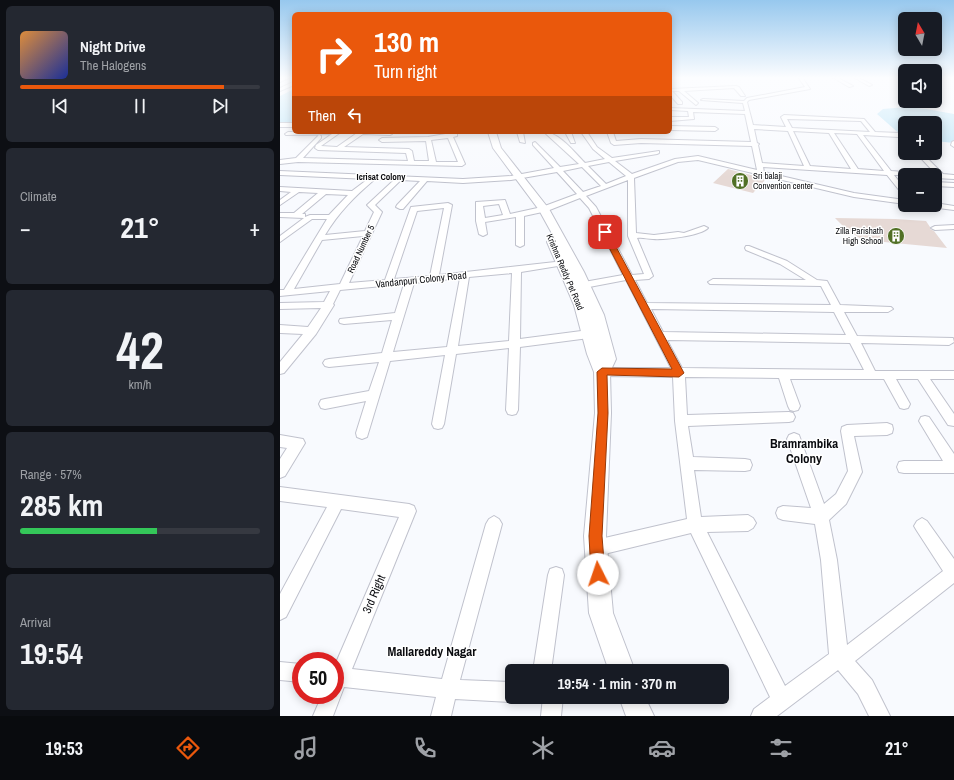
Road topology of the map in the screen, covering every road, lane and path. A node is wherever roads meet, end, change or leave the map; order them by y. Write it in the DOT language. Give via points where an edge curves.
graph roads {
  1 [pos="690,111"];
  2 [pos="747,113"];
  3 [pos="672,119"];
  4 [pos="714,120"];
  5 [pos="280,125"];
  6 [pos="292,125"];
  7 [pos="752,127"];
  8 [pos="672,128"];
  9 [pos="790,129"];
  10 [pos="292,130"];
  11 [pos="831,132"];
  12 [pos="860,133"];
  13 [pos="307,134"];
  14 [pos="321,134"];
  15 [pos="335,134"];
  16 [pos="359,134"];
  17 [pos="390,134"];
  18 [pos="413,134"];
  19 [pos="453,134"];
  20 [pos="485,134"];
  21 [pos="493,134"];
  22 [pos="521,134"];
  23 [pos="549,134"];
  24 [pos="569,134"];
  25 [pos="585,134"];
  26 [pos="611,134"];
  27 [pos="874,134"];
  28 [pos="898,135"];
  29 [pos="284,137"];
  30 [pos="428,139"];
  31 [pos="382,140"];
  32 [pos="405,140"];
  33 [pos="523,142"];
  34 [pos="574,142"];
  35 [pos="620,142"];
  36 [pos="535,144"];
  37 [pos="717,144"];
  38 [pos="756,144"];
  39 [pos="338,149"];
  40 [pos="369,150"];
  41 [pos="657,152"];
  42 [pos="635,154"];
  43 [pos="298,160"];
  44 [pos="608,160"];
  45 [pos="924,160"];
  46 [pos="334,161"];
  47 [pos="356,161"];
  48 [pos="280,162"];
  49 [pos="403,163"];
  50 [pos="411,163"];
  51 [pos="433,164"];
  52 [pos="584,165"];
  53 [pos="761,165"];
  54 [pos="397,168"];
  55 [pos="808,168"];
  56 [pos="931,168"];
  57 [pos="558,170"];
  58 [pos="856,171"];
  59 [pos="280,173"];
  60 [pos="392,173"];
  61 [pos="761,173"];
  62 [pos="890,173"];
  63 [pos="898,174"];
  64 [pos="317,175"];
  65 [pos="327,176"];
  66 [pos="942,176"];
  67 [pos="374,177"];
  68 [pos="516,177"];
  69 [pos="631,177"];
  70 [pos="954,177"];
  71 [pos="386,178"];
  72 [pos="399,179"];
  73 [pos="426,179"];
  74 [pos="896,181"];
  75 [pos="898,184"];
  76 [pos="942,184"];
  77 [pos="954,185"];
  78 [pos="606,187"];
  79 [pos="280,189"];
  80 [pos="297,190"];
  81 [pos="309,191"];
  82 [pos="324,192"];
  83 [pos="354,193"];
  84 [pos="583,196"];
  85 [pos="898,201"];
  86 [pos="280,203"];
  87 [pos="942,206"];
  88 [pos="400,207"];
  89 [pos="954,208"];
  90 [pos="540,210"];
  91 [pos="281,215"];
  92 [pos="520,215"];
  93 [pos="294,216"];
  94 [pos="310,216"];
  95 [pos="333,217"];
  96 [pos="507,217"];
  97 [pos="480,221"];
  98 [pos="954,227"];
  99 [pos="704,228"];
  100 [pos="935,228"];
  101 [pos="368,233"];
  102 [pos="483,234"];
  103 [pos="632,236"];
  104 [pos="319,238"];
  105 [pos="280,240"];
  106 [pos="520,245"];
  107 [pos="749,248"];
  108 [pos="561,263"];
  109 [pos="517,270"];
  110 [pos="464,275"];
  111 [pos="434,278"];
  112 [pos="628,278"];
  113 [pos="410,280"];
  114 [pos="712,282"];
  115 [pos="388,283"];
  116 [pos="814,283"];
  117 [pos="584,285"];
  118 [pos="340,287"];
  119 [pos="283,292"];
  120 [pos="329,305"];
  121 [pos="280,306"];
  122 [pos="644,306"];
  123 [pos="837,308"];
  124 [pos="888,309"];
  125 [pos="399,316"];
  126 [pos="344,321"];
  127 [pos="280,330"];
  128 [pos="312,332"];
  129 [pos="589,334"];
  130 [pos="659,336"];
  131 [pos="853,339"];
  132 [pos="949,341"];
  133 [pos="514,344"];
  134 [pos="451,350"];
  135 [pos="386,357"];
  136 [pos="329,363"];
  137 [pos="280,370"];
  138 [pos="602,372"];
  139 [pos="679,373"];
  140 [pos="783,374"];
  141 [pos="872,375"];
  142 [pos="887,375"];
  143 [pos="921,375"];
  144 [pos="954,375"];
  145 [pos="374,395"];
  146 [pos="325,404"];
  147 [pos="904,404"];
  148 [pos="512,410"];
  149 [pos="682,420"];
  150 [pos="925,421"];
  151 [pos="952,421"];
  152 [pos="438,424"];
  153 [pos="887,430"];
  154 [pos="362,433"];
  155 [pos="794,439"];
  156 [pos="280,441"];
  157 [pos="687,463"];
  158 [pos="745,465"];
  159 [pos="954,466"];
  160 [pos="904,467"];
  161 [pos="280,471"];
  162 [pos="280,494"];
  163 [pos="338,501"];
  164 [pos="783,512"];
  165 [pos="821,517"];
  166 [pos="748,523"];
  167 [pos="494,524"];
  168 [pos="695,525"];
  169 [pos="922,526"];
  170 [pos="596,548"];
  171 [pos="954,573"];
  172 [pos="556,575"];
  173 [pos="280,612"];
  174 [pos="839,658"];
  175 [pos="344,662"];
  176 [pos="543,664"];
  177 [pos="620,664"];
  178 [pos="280,671"];
  179 [pos="292,672"];
  180 [pos="344,681"];
  181 [pos="449,688"];
  182 [pos="505,692"];
  183 [pos="782,701"];
  184 [pos="328,704"];
  185 [pos="552,704"];
  186 [pos="635,704"];
  187 [pos="323,716"];
  188 [pos="441,716"];
  189 [pos="550,716"];
  190 [pos="640,716"];
  191 [pos="761,716"];
  192 [pos="880,716"];
  1 -- 3 [label="street" via="692,118"];
  1 -- 4 [label="street"];
  2 -- 4 [label="street"];
  2 -- 7 [label="street"];
  4 -- 8 [label="street"];
  4 -- 37 [label="street"];
  5 -- 6 [label="street"];
  7 -- 9 [label="street"];
  7 -- 38 [label="street"];
  9 -- 11 [label="street"];
  9 -- 27 [label="street" via="784,117 862,120"];
  9 -- 55 [label="street"];
  10 -- 29 [label="street"];
  11 -- 12 [label="street"];
  11 -- 58 [label="street"];
  12 -- 27 [label="street"];
  12 -- 62 [label="street"];
  13 -- 29 [label="street"];
  14 -- 43 [label="street"];
  15 -- 39 [label="street" via="317,148"];
  16 -- 39 [label="street"];
  17 -- 31 [label="street"];
  18 -- 32 [label="street"];
  19 -- 30 [label="street"];
  19 -- 51 [label="street" via="462,164"];
  20 -- 68 [label="main road, Krishna Reddy Pet Road" via="496,157"];
  21 -- 68 [label="main road, Krishna Reddy Pet Road" via="497,148"];
  22 -- 33 [label="street"];
  23 -- 52 [label="street"];
  24 -- 34 [label="street"];
  25 -- 44 [label="street" via="590,143"];
  26 -- 35 [label="street" via="614,143"];
  27 -- 28 [label="street"];
  30 -- 32 [label="street"];
  30 -- 51 [label="street"];
  31 -- 32 [label="street"];
  31 -- 40 [label="street"];
  35 -- 37 [label="street" via="640,139"];
  35 -- 42 [label="street"];
  36 -- 57 [label="street"];
  37 -- 38 [label="street"];
  38 -- 53 [label="street"];
  39 -- 40 [label="street"];
  40 -- 47 [label="street"];
  40 -- 50 [label="street" via="409,151"];
  41 -- 42 [label="street"];
  42 -- 44 [label="street"];
  43 -- 46 [label="street"];
  43 -- 48 [label="street"];
  44 -- 52 [label="street"];
  44 -- 69 [label="street"];
  45 -- 56 [label="street"];
  46 -- 47 [label="street"];
  46 -- 64 [label="street"];
  47 -- 49 [label="street"];
  49 -- 50 [label="street"];
  49 -- 54 [label="street"];
  50 -- 51 [label="street"];
  52 -- 57 [label="street"];
  52 -- 78 [label="street"];
  53 -- 55 [label="street"];
  53 -- 61 [label="street"];
  55 -- 58 [label="street"];
  57 -- 68 [label="street"];
  57 -- 84 [label="street"];
  58 -- 62 [label="street"];
  59 -- 64 [label="street"];
  60 -- 71 [label="street"];
  61 -- 69 [label="street" via="698,158 677,160"];
  61 -- 85 [label="street" via="854,195"];
  62 -- 63 [label="street"];
  62 -- 74 [label="street"];
  64 -- 65 [label="street"];
  65 -- 67 [label="street"];
  65 -- 81 [label="street"];
  66 -- 70 [label="street"];
  67 -- 71 [label="street"];
  67 -- 83 [label="street"];
  68 -- 73 [label="street" via="463,181"];
  68 -- 90 [label="main road, Krishna Reddy Pet Road"];
  69 -- 78 [label="street"];
  69 -- 103 [label="street"];
  71 -- 72 [label="street"];
  72 -- 73 [label="street"];
  72 -- 101 [label="street, Road Number 5" via="371,205 378,212"];
  73 -- 88 [label="street"];
  74 -- 75 [label="street"];
  76 -- 77 [label="street"];
  78 -- 84 [label="street"];
  79 -- 80 [label="street"];
  80 -- 81 [label="street"];
  80 -- 86 [label="street"];
  81 -- 82 [label="street"];
  82 -- 83 [label="street"];
  82 -- 93 [label="street"];
  83 -- 95 [label="street"];
  84 -- 90 [label="street"];
  84 -- 112 [label="street" via="592,207"];
  87 -- 89 [label="street"];
  90 -- 92 [label="street"];
  90 -- 108 [label="main road, Krishna Reddy Pet Road"];
  90 -- 117 [label="main road, Krishna Reddy Pet Road"];
  91 -- 93 [label="street"];
  92 -- 96 [label="street"];
  92 -- 106 [label="street"];
  93 -- 94 [label="street"];
  94 -- 95 [label="street"];
  94 -- 105 [label="street"];
  95 -- 104 [label="street"];
  96 -- 97 [label="street"];
  96 -- 97 [label="street" via="502,202 480,204"];
  97 -- 102 [label="street"];
  98 -- 100 [label="street"];
  99 -- 103 [label="street" via="685,236"];
  101 -- 104 [label="street"];
  101 -- 118 [label="street, Road Number 5"];
  103 -- 112 [label="street" via="649,276"];
  104 -- 119 [label="street"];
  107 -- 116 [label="street" via="782,261"];
  108 -- 109 [label="street, Vandanpuri Colony Road"];
  108 -- 129 [label="main road, Krishna Reddy Pet Road" via="576,295"];
  109 -- 110 [label="street, Vandanpuri Colony Road"];
  109 -- 133 [label="street"];
  110 -- 111 [label="street, Vandanpuri Colony Road"];
  110 -- 134 [label="street"];
  111 -- 113 [label="street, Vandanpuri Colony Road"];
  111 -- 115 [label="street" via="448,205 414,209"];
  112 -- 117 [label="street"];
  112 -- 122 [label="street"];
  113 -- 115 [label="street, Vandanpuri Colony Road"];
  113 -- 125 [label="street"];
  114 -- 116 [label="street"];
  115 -- 118 [label="street, Vandanpuri Colony Road"];
  116 -- 123 [label="street" via="824,283"];
  117 -- 138 [label="main road, Krishna Reddy Pet Road" via="597,316 608,360"];
  118 -- 119 [label="street, Vandanpuri Colony Road"];
  118 -- 120 [label="street, Road Number 5"];
  120 -- 121 [label="street"];
  120 -- 128 [label="street, Road Number 5"];
  122 -- 123 [label="street"];
  122 -- 130 [label="street"];
  123 -- 124 [label="street"];
  123 -- 131 [label="street"];
  125 -- 126 [label="street"];
  125 -- 135 [label="street"];
  127 -- 128 [label="street"];
  128 -- 137 [label="street, Road Number 5"];
  129 -- 133 [label="street"];
  129 -- 138 [label="main road, Krishna Reddy Pet Road" via="595,361"];
  130 -- 131 [label="street"];
  130 -- 139 [label="street"];
  131 -- 132 [label="street"];
  131 -- 141 [label="street"];
  133 -- 134 [label="street"];
  133 -- 148 [label="street"];
  134 -- 135 [label="street"];
  134 -- 152 [label="street"];
  135 -- 136 [label="street"];
  135 -- 145 [label="street"];
  138 -- 139 [label="street"];
  138 -- 170 [label="main road" via="603,413"];
  139 -- 140 [label="street"];
  139 -- 149 [label="street"];
  140 -- 141 [label="street"];
  140 -- 149 [label="street" via="791,411"];
  141 -- 142 [label="street"];
  142 -- 143 [label="street"];
  142 -- 147 [label="street"];
  143 -- 144 [label="street"];
  143 -- 151 [label="street"];
  145 -- 146 [label="street"];
  145 -- 154 [label="street"];
  149 -- 157 [label="street"];
  150 -- 159 [label="street"];
  153 -- 165 [label="street" via="847,431 855,472 842,499"];
  155 -- 165 [label="street"];
  156 -- 161 [label="street" via="298,443"];
  157 -- 158 [label="street"];
  157 -- 168 [label="street"];
  159 -- 160 [label="street"];
  162 -- 163 [label="street"];
  163 -- 173 [label="street"];
  163 -- 175 [label="street, 3rd Right" via="409,512"];
  164 -- 165 [label="street"];
  165 -- 174 [label="street" via="829,560"];
  166 -- 168 [label="street"];
  167 -- 181 [label="street"];
  168 -- 170 [label="street"];
  168 -- 183 [label="street"];
  169 -- 171 [label="street"];
  170 -- 177 [label="main road" via="601,612"];
  171 -- 174 [label="street" via="848,655"];
  172 -- 176 [label="street"];
  174 -- 183 [label="street"];
  174 -- 192 [label="street" via="864,686"];
  178 -- 179 [label="street"];
  180 -- 181 [label="street"];
  181 -- 182 [label="street"];
  181 -- 188 [label="street"];
  183 -- 191 [label="street"];
  184 -- 187 [label="street"];
  185 -- 189 [label="street"];
  186 -- 190 [label="main road"];
}
